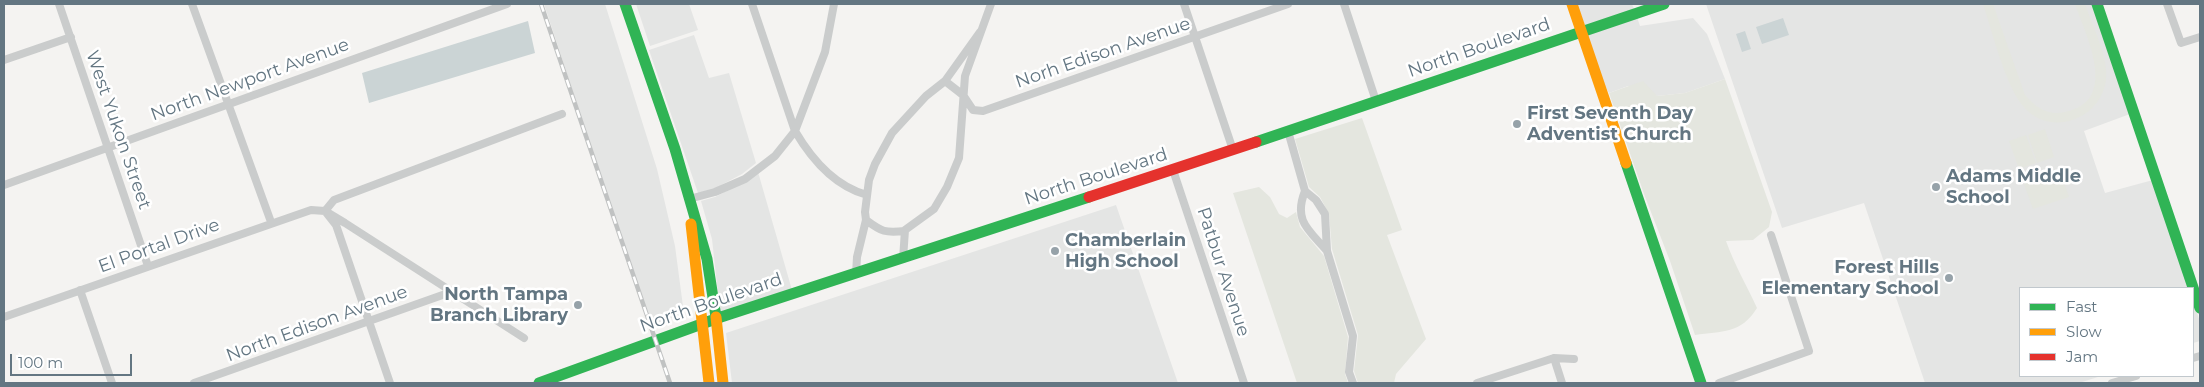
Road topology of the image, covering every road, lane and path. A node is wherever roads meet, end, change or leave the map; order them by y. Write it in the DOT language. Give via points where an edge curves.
graph roads {
  1 [pos="59,4"];
  2 [pos="192,4"];
  3 [pos="506,4"];
  4 [pos="625,4"];
  5 [pos="752,4"];
  6 [pos="834,4"];
  7 [pos="990,4"];
  8 [pos="1184,4"];
  9 [pos="1288,4"];
  10 [pos="1344,4"];
  11 [pos="1572,4"];
  12 [pos="1664,4"];
  13 [pos="2097,4"];
  14 [pos="2167,4"];
  15 [pos="980,32"];
  16 [pos="1582,32"];
  17 [pos="70,37"];
  18 [pos="1195,37"];
  19 [pos="2200,37"];
  20 [pos="4,60"];
  21 [pos="945,81"];
  22 [pos="963,95"];
  23 [pos="1376,101"];
  24 [pos="227,103"];
  25 [pos="562,114"];
  26 [pos="795,131"];
  27 [pos="1288,131"];
  28 [pos="107,148"];
  29 [pos="1233,150"];
  30 [pos="1173,170"];
  31 [pos="4,185"];
  32 [pos="1305,191"];
  33 [pos="867,195"];
  34 [pos="689,199"];
  35 [pos="325,211"];
  36 [pos="866,220"];
  37 [pos="271,222"];
  38 [pos="905,231"];
  39 [pos="1771,235"];
  40 [pos="1327,251"];
  41 [pos="903,259"];
  42 [pos="148,266"];
  43 [pos="856,274"];
  44 [pos="2193,287"];
  45 [pos="80,290"];
  46 [pos="2194,290"];
  47 [pos="451,292"];
  48 [pos="2200,308"];
  49 [pos="4,317"];
  50 [pos="716,318"];
  51 [pos="368,322"];
  52 [pos="702,324"];
  53 [pos="524,338"];
  54 [pos="1554,358"];
  55 [pos="1574,359"];
  56 [pos="2133,377"];
  57 [pos="112,383"];
  58 [pos="194,383"];
  59 [pos="390,383"];
  60 [pos="538,383"];
  61 [pos="709,383"];
  62 [pos="723,383"];
  63 [pos="1244,383"];
  64 [pos="1353,383"];
  65 [pos="1477,383"];
  66 [pos="1562,383"];
  67 [pos="1701,383"];
  68 [pos="1719,383"];
  69 [pos="2116,383"];
  1 -- 17 [label="street, West Yukon Street"];
  2 -- 24 [label="street"];
  3 -- 24 [label="street, North Newport Avenue"];
  4 -- 34 [label="street"];
  5 -- 26 [label="street"];
  6 -- 26 [label="street" via="826,52"];
  7 -- 15 [label="street"];
  8 -- 18 [label="street"];
  9 -- 18 [label="street, Norh Edison Avenue"];
  10 -- 23 [label="street"];
  11 -- 16 [label="street"];
  12 -- 16 [label="street, North Boulevard"];
  13 -- 44 [label="street"];
  14 -- 19 [label="street" via="2181,43"];
  15 -- 21 [label="street"];
  15 -- 22 [label="street" via="965,76"];
  16 -- 23 [label="street, North Boulevard"];
  16 -- 67 [label="street"];
  17 -- 20 [label="street"];
  17 -- 28 [label="street, West Yukon Street"];
  18 -- 22 [label="street, Norh Edison Avenue" via="982,111 974,110"];
  18 -- 29 [label="street"];
  21 -- 22 [label="street, Norh Edison Avenue"];
  21 -- 33 [label="street" via="926,96 892,133 875,164"];
  22 -- 38 [label="street" via="959,158 947,188 934,209"];
  23 -- 27 [label="street, North Boulevard"];
  24 -- 28 [label="street, North Newport Avenue"];
  24 -- 37 [label="street"];
  25 -- 35 [label="street" via="334,200"];
  26 -- 33 [label="street" via="805,149 825,171 843,186"];
  26 -- 34 [label="street" via="775,156 745,179"];
  27 -- 29 [label="street, North Boulevard"];
  27 -- 32 [label="street"];
  28 -- 31 [label="street, North Newport Avenue"];
  28 -- 42 [label="street, West Yukon Street"];
  29 -- 30 [label="street, North Boulevard"];
  30 -- 41 [label="street, North Boulevard"];
  30 -- 63 [label="street, Patbur Avenue"];
  32 -- 40 [label="street" via="1325,214"];
  32 -- 40 [label="street" via="1300,215 1303,224"];
  33 -- 36 [label="street"];
  34 -- 50 [label="street" via="707,259"];
  34 -- 52 [label="street"];
  35 -- 37 [label="street, El Portal Drive" via="311,210"];
  35 -- 47 [label="street"];
  35 -- 51 [label="street" via="336,225"];
  36 -- 38 [label="street" via="887,233"];
  36 -- 43 [label="street"];
  37 -- 42 [label="street, El Portal Drive"];
  38 -- 41 [label="street"];
  39 -- 68 [label="street" via="1810,351"];
  40 -- 64 [label="street" via="1353,336 1349,372"];
  41 -- 43 [label="street, North Boulevard"];
  42 -- 45 [label="street, El Portal Drive"];
  43 -- 50 [label="street, North Boulevard"];
  45 -- 49 [label="street, El Portal Drive"];
  45 -- 57 [label="street"];
  46 -- 48 [label="street"];
  47 -- 51 [label="street, North Edison Avenue"];
  47 -- 53 [label="street"];
  50 -- 52 [label="street, North Boulevard"];
  50 -- 62 [label="street"];
  51 -- 58 [label="street, North Edison Avenue"];
  51 -- 59 [label="street"];
  52 -- 60 [label="street, North Boulevard"];
  52 -- 61 [label="street"];
  54 -- 55 [label="street"];
  54 -- 65 [label="street"];
  54 -- 66 [label="street"];
  56 -- 69 [label="street"];
}
